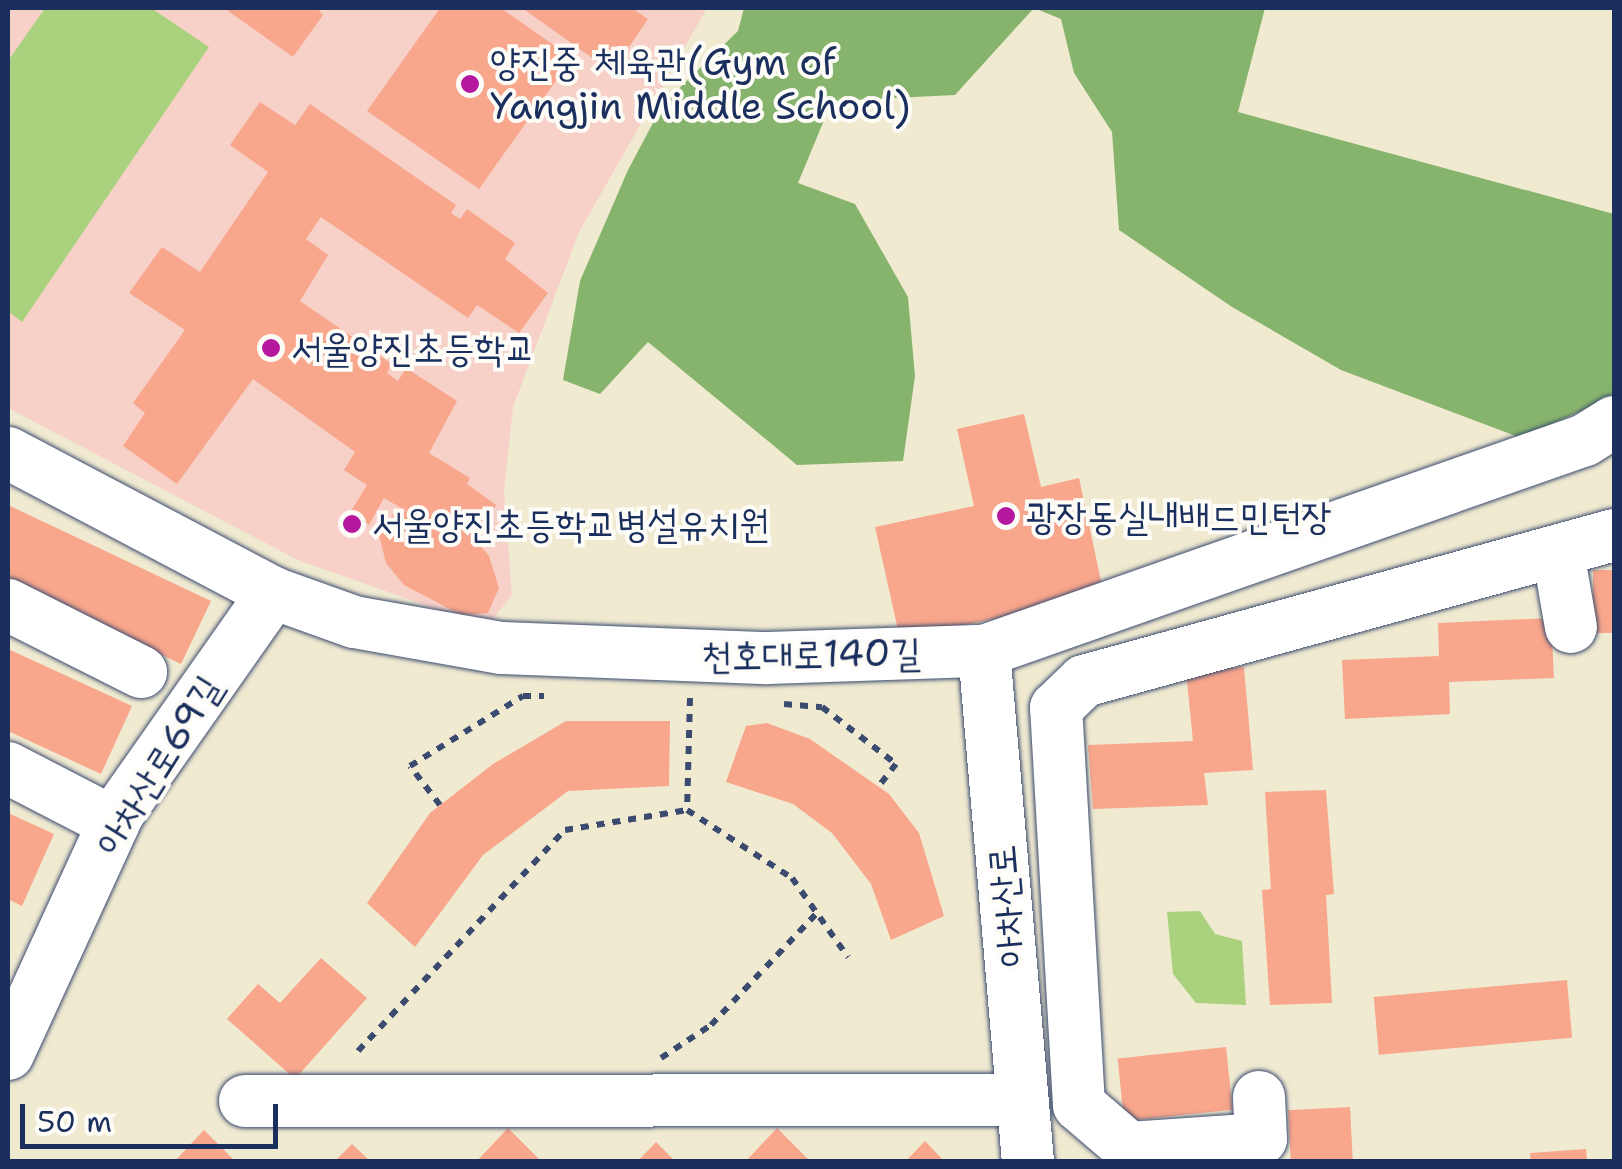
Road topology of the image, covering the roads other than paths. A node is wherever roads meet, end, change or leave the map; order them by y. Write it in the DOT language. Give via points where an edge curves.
graph roads {
  1 [pos="1614,422"];
  2 [pos="8,453"];
  3 [pos="1614,535"];
  4 [pos="1558,552"];
  5 [pos="274,593"];
  6 [pos="8,605"];
  7 [pos="1570,626"];
  8 [pos="984,651"];
  9 [pos="141,672"];
  10 [pos="8,768"];
  11 [pos="114,824"];
  12 [pos="10,1044"];
  13 [pos="1259,1097"];
  14 [pos="1022,1100"];
  15 [pos="245,1101"];
  16 [pos="1232,1151"];
  17 [pos="1130,1155"];
  18 [pos="1028,1162"];
  1 -- 8 [label="street, 천호대로140길" via="1585,440"];
  2 -- 5 [label="street, 천호대로140길"];
  3 -- 4 [label="street"];
  4 -- 7 [label="street"];
  4 -- 17 [label="street" via="1283,621 1084,681 1056,708 1079,1105"];
  5 -- 8 [label="street, 천호대로140길" via="354,622 502,648 768,658"];
  5 -- 11 [label="street, 아차산로69길"];
  6 -- 9 [label="street"];
  8 -- 14 [label="street, 아차산로"];
  10 -- 11 [label="street"];
  11 -- 12 [label="street, 아차산로69길"];
  13 -- 16 [label="street" via="1261,1139"];
  14 -- 15 [label="street"];
  14 -- 18 [label="street, 아차산로"];
  16 -- 17 [label="street"];
}
